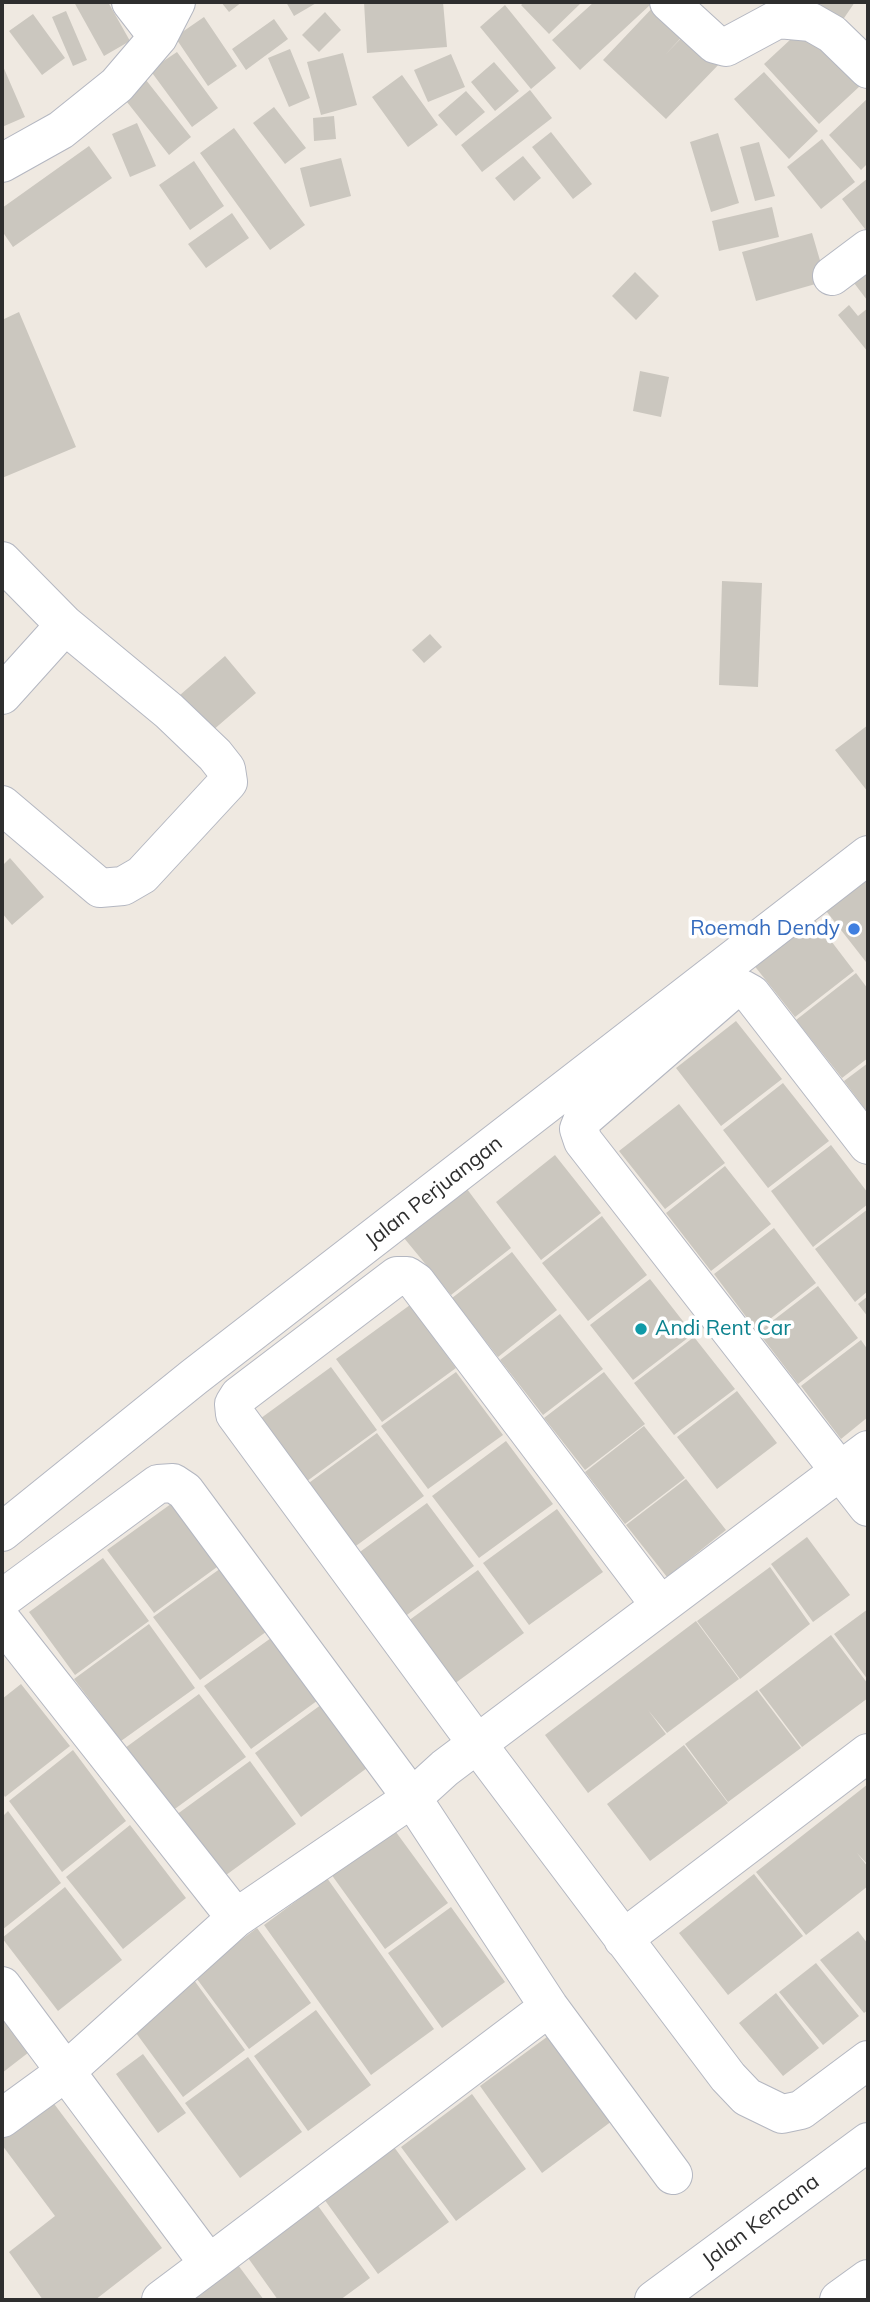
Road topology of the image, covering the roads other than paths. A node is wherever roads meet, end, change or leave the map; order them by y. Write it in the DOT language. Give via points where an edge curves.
graph roads {
  1 [pos="131,2"];
  2 [pos="176,2"];
  3 [pos="668,2"];
  4 [pos="158,37"];
  5 [pos="868,69"];
  6 [pos="2,163"];
  7 [pos="868,249"];
  8 [pos="832,276"];
  9 [pos="2,561"];
  10 [pos="65,625"];
  11 [pos="2,695"];
  12 [pos="2,805"];
  13 [pos="868,855"];
  14 [pos="868,1146"];
  15 [pos="855,1460"];
  16 [pos="868,1507"];
  17 [pos="2,1532"];
  18 [pos="2,1599"];
  19 [pos="660,1605"];
  20 [pos="2,1621"];
  21 [pos="478,1745"];
  22 [pos="868,1753"];
  23 [pos="412,1798"];
  24 [pos="236,1918"];
  25 [pos="623,1939"];
  26 [pos="2,1986"];
  27 [pos="549,2007"];
  28 [pos="868,2060"];
  29 [pos="64,2073"];
  30 [pos="2,2118"];
  31 [pos="868,2142"];
  32 [pos="673,2175"];
  33 [pos="209,2264"];
  34 [pos="868,2279"];
  35 [pos="161,2300"];
  36 [pos="654,2300"];
  37 [pos="839,2300"];
  1 -- 4 [label="street"];
  2 -- 4 [label="street"];
  3 -- 5 [label="street" via="715,44 726,47 778,19 811,22 832,34"];
  4 -- 6 [label="street" via="117,85 71,122"];
  7 -- 8 [label="street"];
  9 -- 10 [label="street"];
  10 -- 11 [label="street"];
  10 -- 12 [label="street" via="215,755 226,769 228,782 142,876 123,887 100,888"];
  13 -- 17 [label="street, Jalan Perjuangan" via="194,1377"];
  14 -- 15 [label="street" via="751,994 742,989 731,991 583,1119 579,1129 583,1141"];
  15 -- 16 [label="street"];
  15 -- 19 [label="street"];
  18 -- 23 [label="street" via="158,1484 173,1483 185,1491"];
  19 -- 21 [label="street"];
  19 -- 21 [label="street" via="407,1276 397,1276 239,1396 235,1414"];
  20 -- 24 [label="street"];
  21 -- 23 [label="street"];
  21 -- 25 [label="street"];
  22 -- 25 [label="street"];
  23 -- 24 [label="street"];
  23 -- 27 [label="street"];
  24 -- 29 [label="street"];
  25 -- 28 [label="street" via="729,2077 763,2107 782,2114 801,2110"];
  26 -- 29 [label="street"];
  27 -- 32 [label="street"];
  27 -- 33 [label="street"];
  29 -- 30 [label="street"];
  29 -- 33 [label="street"];
  31 -- 36 [label="street, Jalan Kencana"];
  33 -- 35 [label="street"];
  34 -- 37 [label="street"];
}
